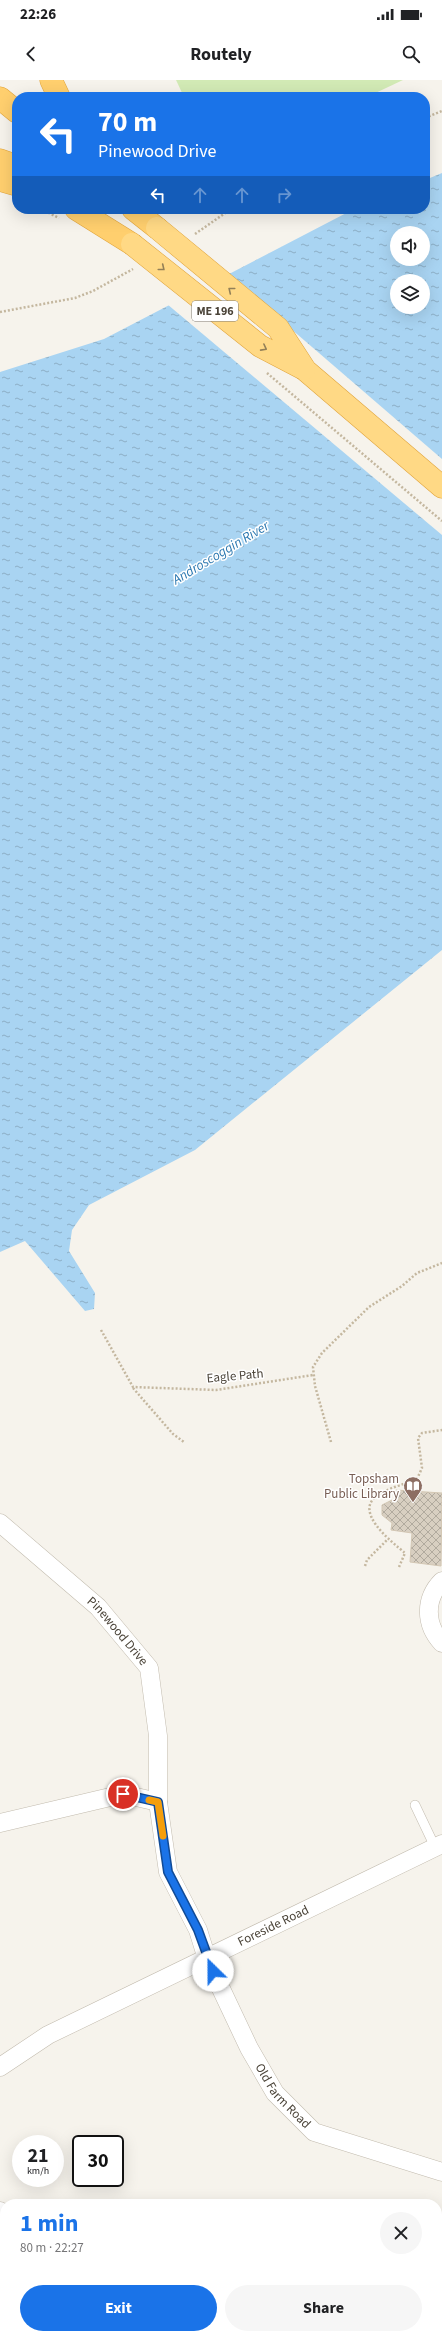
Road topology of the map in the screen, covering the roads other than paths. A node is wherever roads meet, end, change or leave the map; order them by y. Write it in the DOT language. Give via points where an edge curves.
graph roads {
  1 [pos="51,80"];
  2 [pos="57,92"];
  3 [pos="0,98"];
  4 [pos="12,108"];
  5 [pos="0,160"];
  6 [pos="12,164"];
  7 [pos="0,180"];
  8 [pos="12,184"];
  9 [pos="84,214"];
  10 [pos="109,214"];
  11 [pos="139,214"];
  12 [pos="144,214"];
  13 [pos="157,228"];
  14 [pos="132,244"];
  15 [pos="304,369"];
  16 [pos="442,487"];
  17 [pos="0,1523"];
  18 [pos="442,1581"];
  19 [pos="442,1643"];
  20 [pos="158,1802"];
  21 [pos="416,1805"];
  22 [pos="0,1823"];
  23 [pos="438,1846"];
  24 [pos="207,1958"];
  25 [pos="0,2067"];
  26 [pos="442,2172"];
  1 -- 2 [label="highway"];
  3 -- 4 [label="highway"];
  5 -- 6 [label="highway"];
  7 -- 8 [label="highway"];
  9 -- 14 [label="highway"];
  10 -- 14 [label="highway" via="120,223"];
  11 -- 13 [label="highway"];
  12 -- 13 [label="highway"];
  15 -- 13 [label="highway, ME 196, one-way, bridge" via="278,328"];
  14 -- 15 [label="highway, ME 196, one-way, bridge" via="260,346"];
  15 -- 16 [label="highway, ME 196"];
  17 -- 20 [label="street, Pinewood Drive" via="98,1607 149,1668 158,1736"];
  18 -- 19 [label="street" via="430,1599 428,1612 430,1625"];
  20 -- 22 [label="street" via="123,1794"];
  20 -- 24 [label="street, Pinewood Drive" via="168,1872 198,1930"];
  21 -- 23 [label="lane"];
  23 -- 24 [label="street, Foreside Road"];
  24 -- 25 [label="street, Foreside Road" via="48,2036"];
  24 -- 26 [label="street, Old Farm Road" via="249,2048 275,2093 314,2132"];
}
